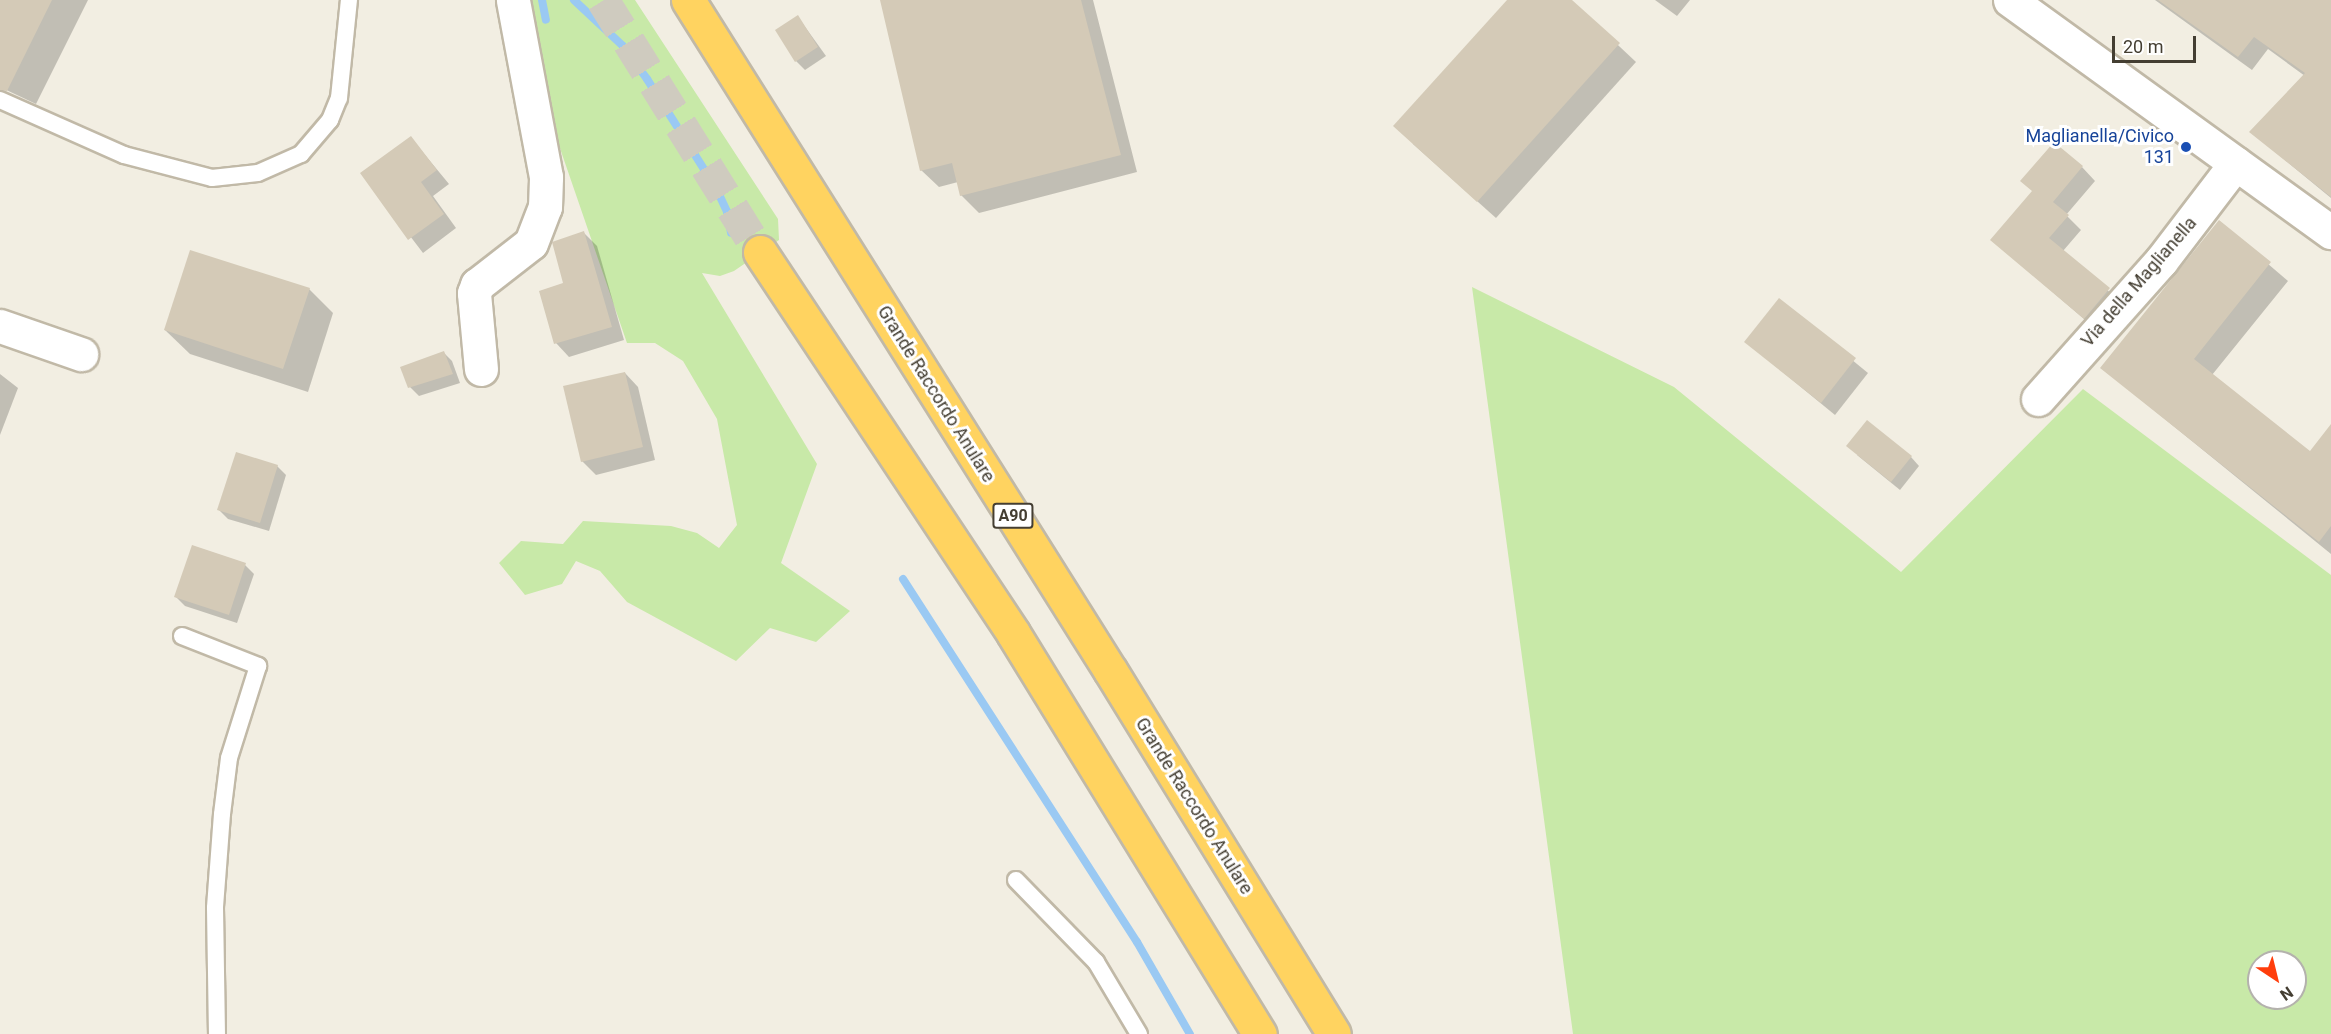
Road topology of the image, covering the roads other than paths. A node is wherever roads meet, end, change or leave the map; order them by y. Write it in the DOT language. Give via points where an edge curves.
graph roads {
  1 [pos="348,0"];
  2 [pos="513,0"];
  3 [pos="688,0"];
  4 [pos="2010,0"];
  5 [pos="0,100"];
  6 [pos="2236,163"];
  7 [pos="2331,232"];
  8 [pos="760,252"];
  9 [pos="0,326"];
  10 [pos="81,354"];
  11 [pos="481,369"];
  12 [pos="2038,399"];
  13 [pos="182,636"];
  14 [pos="1016,880"];
  15 [pos="218,1034"];
  16 [pos="1139,1034"];
  17 [pos="1260,1034"];
  18 [pos="1334,1034"];
  1 -- 5 [label="lane" via="339,98 330,120 300,154 258,173 212,178 123,155"];
  2 -- 11 [label="street" via="546,177 546,207 531,243 477,285 474,293"];
  3 -- 18 [label="highway, Grande Raccordo Anulare / A90" via="1104,659"];
  4 -- 6 [label="street"];
  6 -- 7 [label="street"];
  6 -- 12 [label="street, Via della Maglianella" via="2161,261"];
  8 -- 17 [label="highway" via="1013,633"];
  9 -- 10 [label="street"];
  13 -- 15 [label="lane" via="258,666 229,758 222,814 215,908"];
  14 -- 16 [label="lane" via="1096,962"];
}
